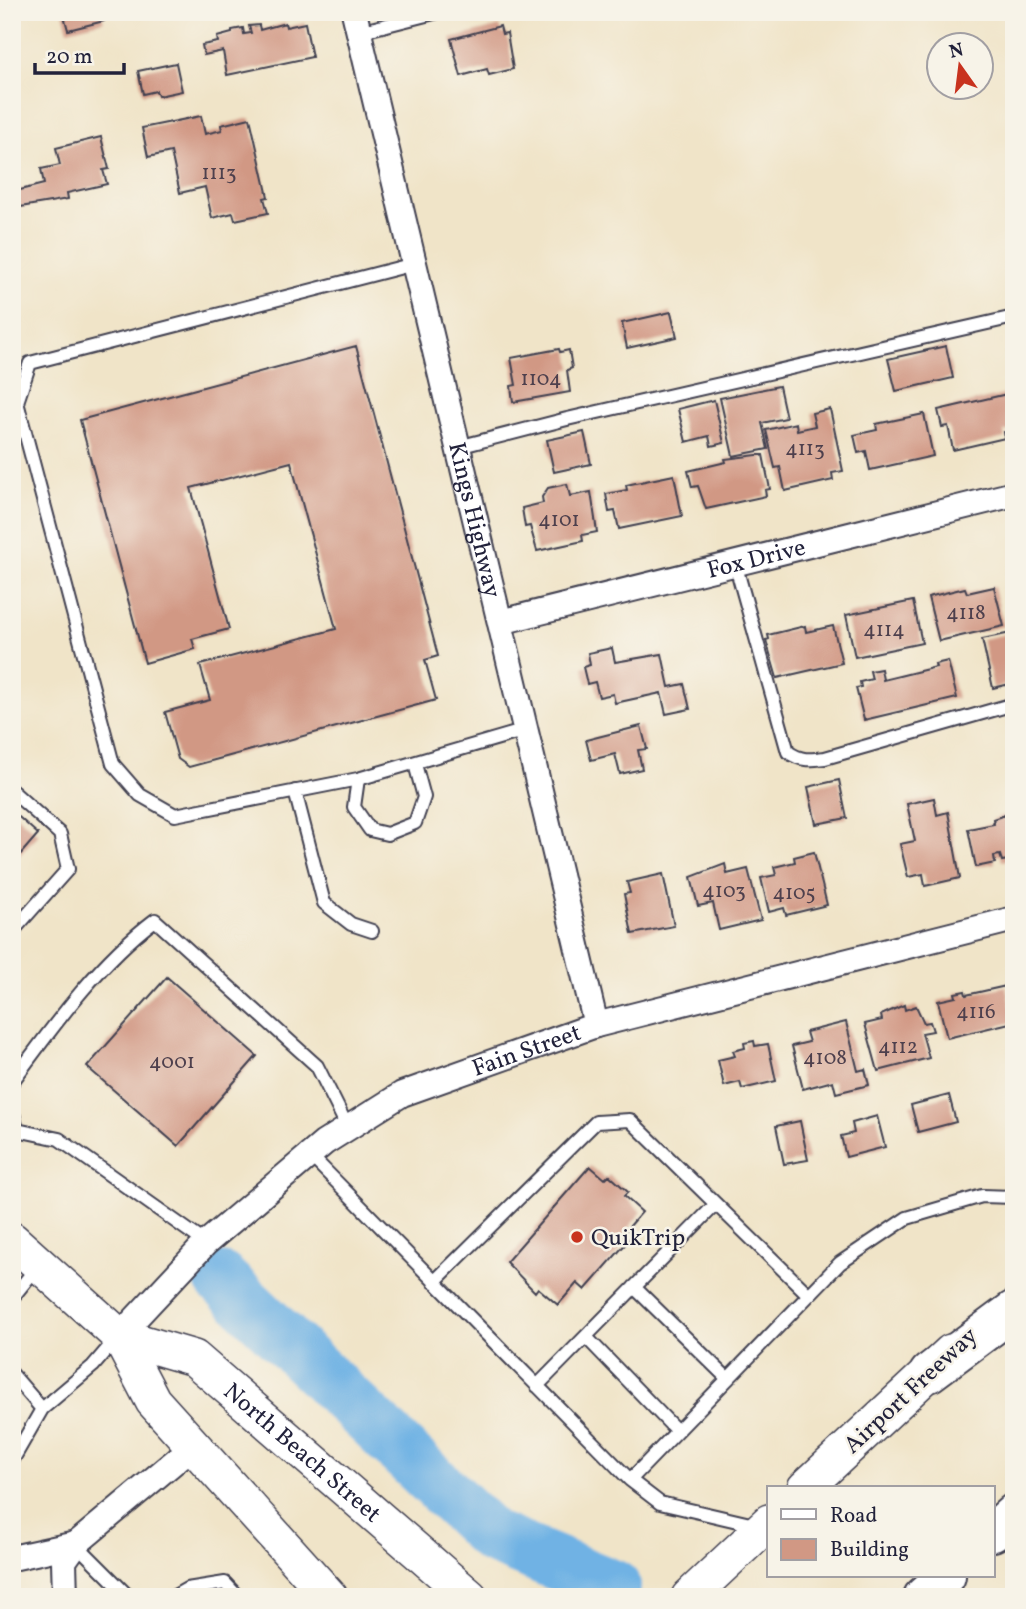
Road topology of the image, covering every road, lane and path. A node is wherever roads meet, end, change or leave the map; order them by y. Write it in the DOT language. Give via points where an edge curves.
graph roads {
  1 [pos="438,12"];
  2 [pos="357,22"];
  3 [pos="414,264"];
  4 [pos="1014,317"];
  5 [pos="458,447"];
  6 [pos="1014,494"];
  7 [pos="735,563"];
  8 [pos="500,622"];
  9 [pos="1014,704"];
  10 [pos="526,730"];
  11 [pos="415,764"];
  12 [pos="358,779"];
  13 [pos="295,791"];
  14 [pos="12,792"];
  15 [pos="1014,919"];
  16 [pos="372,930"];
  17 [pos="12,932"];
  18 [pos="596,1025"];
  19 [pos="12,1082"];
  20 [pos="12,1109"];
  21 [pos="348,1128"];
  22 [pos="15,1136"];
  23 [pos="310,1155"];
  24 [pos="1014,1197"];
  25 [pos="716,1204"];
  26 [pos="12,1240"];
  27 [pos="205,1243"];
  28 [pos="40,1264"];
  29 [pos="434,1282"];
  30 [pos="634,1287"];
  31 [pos="1014,1291"];
  32 [pos="809,1295"];
  33 [pos="12,1298"];
  34 [pos="1014,1310"];
  35 [pos="119,1336"];
  36 [pos="586,1337"];
  37 [pos="929,1373"];
  38 [pos="12,1374"];
  39 [pos="728,1380"];
  40 [pos="537,1386"];
  41 [pos="43,1409"];
  42 [pos="677,1431"];
  43 [pos="192,1447"];
  44 [pos="12,1461"];
  45 [pos="630,1480"];
  46 [pos="807,1486"];
  47 [pos="1014,1513"];
  48 [pos="766,1524"];
  49 [pos="995,1530"];
  50 [pos="76,1544"];
  51 [pos="12,1558"];
  52 [pos="725,1563"];
  53 [pos="944,1578"];
  54 [pos="65,1597"];
  55 [pos="129,1597"];
  56 [pos="173,1597"];
  57 [pos="239,1597"];
  58 [pos="330,1597"];
  59 [pos="470,1597"];
  60 [pos="689,1597"];
  61 [pos="704,1597"];
  62 [pos="923,1597"];
  1 -- 2 [label="lane"];
  2 -- 3 [label="street, Kings Highway"];
  3 -- 5 [label="street, Kings Highway"];
  3 -- 13 [label="lane" via="30,363 17,402 113,764 140,795 175,815"];
  4 -- 5 [label="lane"];
  5 -- 8 [label="street, Kings Highway"];
  6 -- 7 [label="street, Fox Drive"];
  7 -- 8 [label="street, Fox Drive"];
  7 -- 9 [label="lane" via="788,752 803,761"];
  8 -- 10 [label="street, Kings Highway"];
  10 -- 11 [label="lane"];
  10 -- 18 [label="street, Kings Highway"];
  11 -- 12 [label="lane"];
  11 -- 12 [label="lane" via="424,797 415,823 387,834 370,830 354,807"];
  12 -- 13 [label="lane"];
  13 -- 16 [label="lane" via="324,902 351,925"];
  14 -- 17 [label="lane" via="60,834 68,869"];
  15 -- 18 [label="street, Fain Street"];
  18 -- 21 [label="street, Fain Street" via="402,1094"];
  19 -- 21 [label="lane" via="126,942 155,920 317,1066"];
  20 -- 22 [label="lane"];
  21 -- 23 [label="street, Fain Street"];
  22 -- 27 [label="lane" via="59,1139"];
  23 -- 27 [label="street, Fain Street"];
  23 -- 29 [label="lane"];
  24 -- 32 [label="lane" via="982,1196 907,1218 840,1263"];
  25 -- 29 [label="lane" via="630,1120 596,1122"];
  25 -- 30 [label="lane"];
  25 -- 32 [label="lane"];
  26 -- 28 [label="main road, North Beach Street"];
  27 -- 35 [label="street, Fain Street"];
  28 -- 33 [label="lane"];
  28 -- 35 [label="main road, North Beach Street"];
  29 -- 40 [label="lane"];
  30 -- 36 [label="lane"];
  30 -- 39 [label="lane"];
  31 -- 37 [label="main road, Airport Freeway"];
  32 -- 39 [label="lane"];
  34 -- 37 [label="highway"];
  35 -- 41 [label="lane" via="93,1366"];
  35 -- 43 [label="main road, North Beach Street" via="153,1401"];
  35 -- 59 [label="main road, North Beach Street" via="194,1358"];
  36 -- 40 [label="lane"];
  36 -- 42 [label="lane"];
  37 -- 46 [label="main road, Airport Freeway"];
  38 -- 41 [label="lane"];
  39 -- 42 [label="lane"];
  40 -- 45 [label="lane"];
  41 -- 44 [label="lane"];
  42 -- 45 [label="lane"];
  43 -- 50 [label="street"];
  43 -- 58 [label="main road, North Beach Street"];
  45 -- 48 [label="lane" via="660,1503"];
  47 -- 49 [label="highway"];
  48 -- 52 [label="main road"];
  50 -- 51 [label="street"];
  50 -- 54 [label="street" via="64,1561"];
  50 -- 55 [label="lane"];
  52 -- 60 [label="main road"];
  52 -- 61 [label="main road"];
  53 -- 62 [label="highway"];
  56 -- 57 [label="lane" via="187,1589 225,1583"];
}
